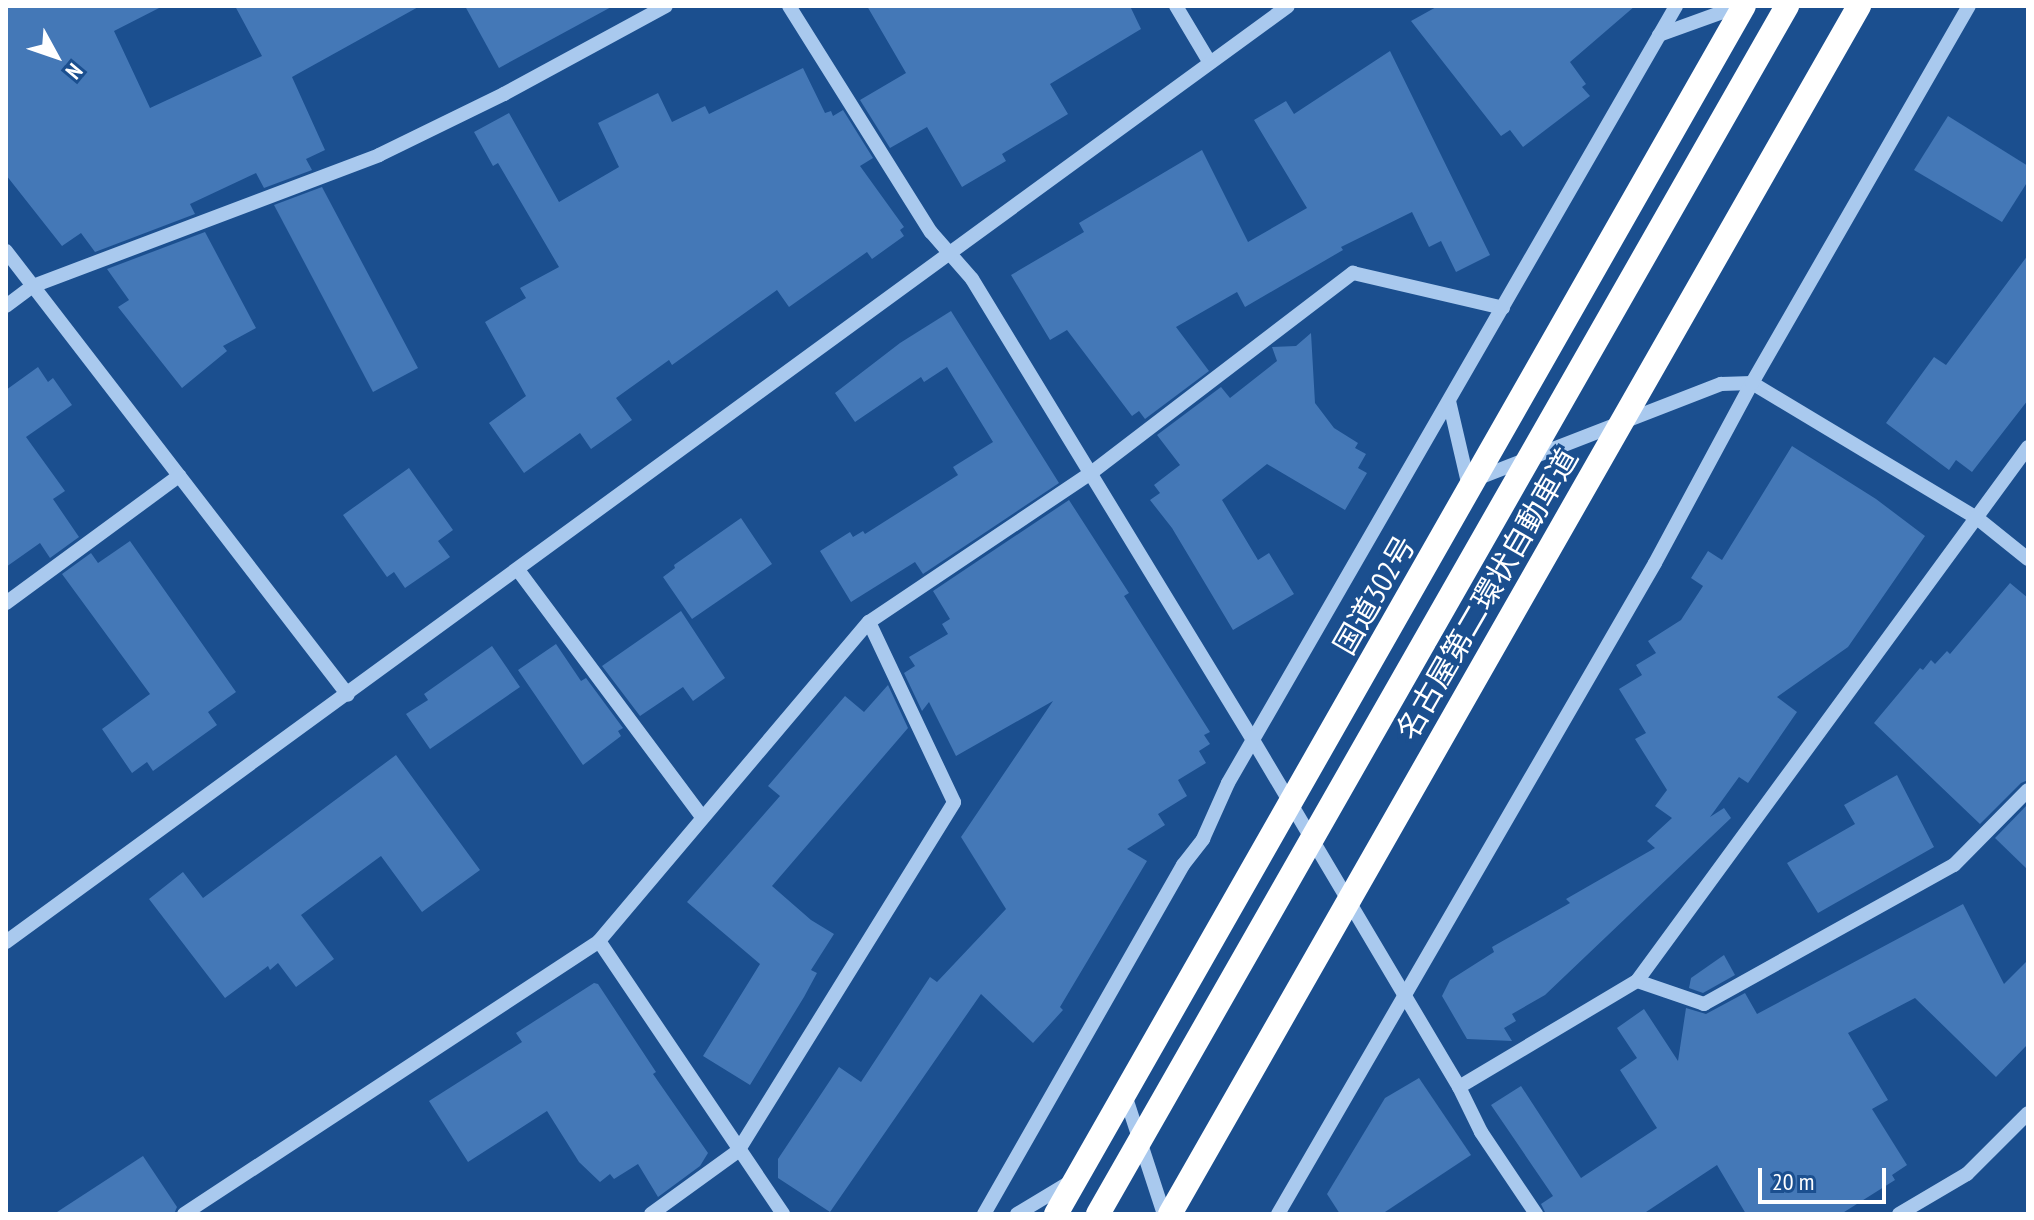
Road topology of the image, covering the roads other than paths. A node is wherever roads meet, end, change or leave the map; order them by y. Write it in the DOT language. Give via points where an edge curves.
graph roads {
  1 [pos="666,6"];
  2 [pos="789,6"];
  3 [pos="1176,6"];
  4 [pos="1288,6"];
  5 [pos="1676,6"];
  6 [pos="1741,6"];
  7 [pos="1787,6"];
  8 [pos="1859,6"];
  9 [pos="1969,6"];
  10 [pos="1659,35"];
  11 [pos="1210,63"];
  12 [pos="6,251"];
  13 [pos="950,254"];
  14 [pos="33,286"];
  15 [pos="6,306"];
  16 [pos="1503,308"];
  17 [pos="1752,383"];
  18 [pos="1449,401"];
  19 [pos="2028,447"];
  20 [pos="1091,473"];
  21 [pos="179,476"];
  22 [pos="1473,485"];
  23 [pos="1977,518"];
  24 [pos="2028,559"];
  25 [pos="518,570"];
  26 [pos="6,603"];
  27 [pos="869,622"];
  28 [pos="348,695"];
  29 [pos="1253,740"];
  30 [pos="2028,790"];
  31 [pos="1291,805"];
  32 [pos="703,818"];
  33 [pos="599,941"];
  34 [pos="6,942"];
  35 [pos="1637,981"];
  36 [pos="1403,997"];
  37 [pos="1459,1087"];
  38 [pos="1125,1095"];
  39 [pos="2028,1113"];
  40 [pos="738,1151"];
  41 [pos="1077,1178"];
  42 [pos="184,1214"];
  43 [pos="651,1214"];
  44 [pos="783,1214"];
  45 [pos="984,1214"];
  46 [pos="1017,1214"];
  47 [pos="1056,1214"];
  48 [pos="1098,1214"];
  49 [pos="1167,1214"];
  50 [pos="1278,1214"];
  51 [pos="1536,1214"];
  52 [pos="1899,1214"];
  1 -- 14 [label="street" via="379,155"];
  2 -- 13 [label="street"];
  3 -- 11 [label="street"];
  4 -- 11 [label="street"];
  5 -- 10 [label="street"];
  6 -- 10 [label="street"];
  6 -- 22 [label="highway, 国道302号"];
  7 -- 48 [label="highway, 名古屋第二環状自動車道, bridge"];
  8 -- 49 [label="highway, 名古屋第二環状自動車道, bridge"];
  9 -- 17 [label="street"];
  10 -- 16 [label="street"];
  11 -- 13 [label="street"];
  12 -- 14 [label="street"];
  13 -- 20 [label="street" via="972,279"];
  13 -- 25 [label="street"];
  14 -- 15 [label="street"];
  14 -- 21 [label="street"];
  16 -- 18 [label="street"];
  16 -- 20 [label="street" via="1353,273"];
  17 -- 22 [label="street" via="1721,384"];
  17 -- 23 [label="street"];
  17 -- 36 [label="street" via="1655,563"];
  18 -- 22 [label="street"];
  18 -- 29 [label="street"];
  19 -- 23 [label="street"];
  20 -- 27 [label="street"];
  20 -- 29 [label="street"];
  21 -- 26 [label="street"];
  21 -- 28 [label="street"];
  22 -- 31 [label="highway, 国道302号"];
  23 -- 24 [label="street"];
  23 -- 35 [label="street"];
  25 -- 28 [label="street"];
  25 -- 32 [label="street"];
  27 -- 32 [label="street"];
  27 -- 40 [label="street" via="954,802"];
  28 -- 34 [label="street"];
  29 -- 31 [label="street"];
  29 -- 45 [label="street" via="1203,839 1183,865"];
  30 -- 35 [label="street" via="1954,865 1704,1004"];
  31 -- 36 [label="street"];
  31 -- 38 [label="highway, 国道302号"];
  32 -- 33 [label="street"];
  33 -- 40 [label="street"];
  33 -- 42 [label="street"];
  35 -- 37 [label="street"];
  36 -- 37 [label="street"];
  36 -- 50 [label="street"];
  37 -- 51 [label="street" via="1481,1132"];
  38 -- 41 [label="highway, 国道302号"];
  38 -- 49 [label="street"];
  39 -- 52 [label="street" via="1967,1174"];
  40 -- 43 [label="street"];
  40 -- 44 [label="street"];
  41 -- 46 [label="street"];
  41 -- 47 [label="highway, 国道302号"];
}
